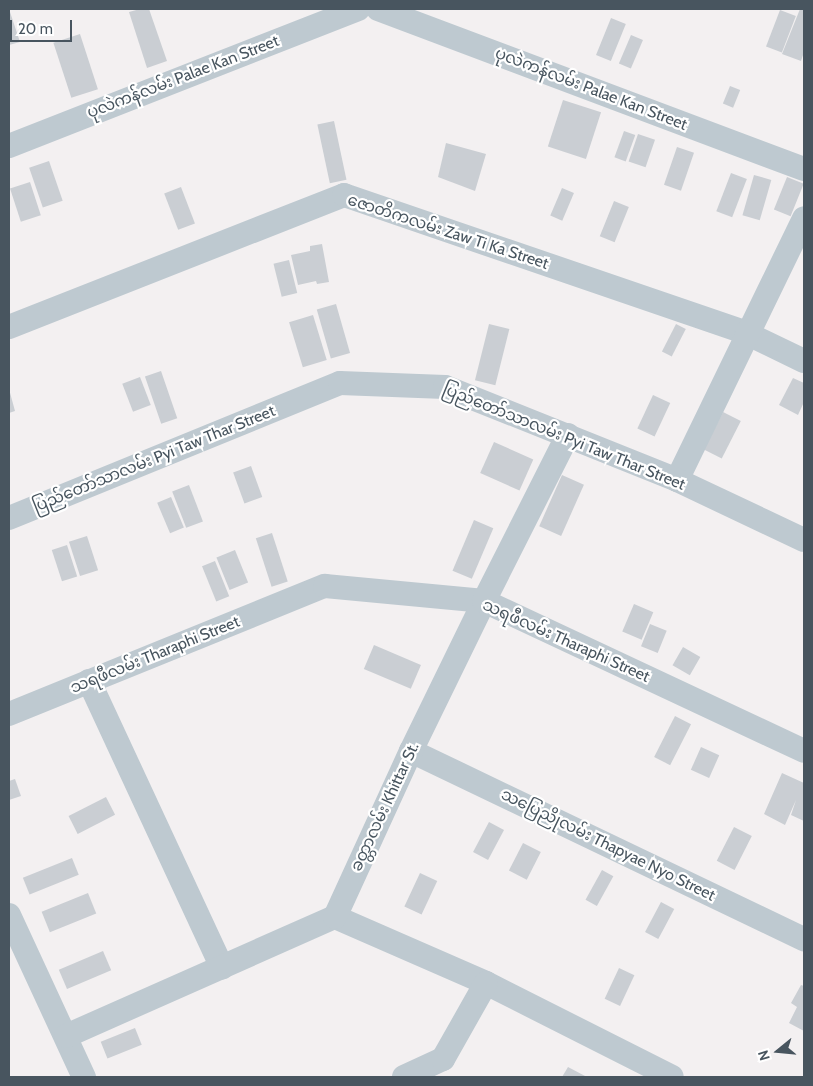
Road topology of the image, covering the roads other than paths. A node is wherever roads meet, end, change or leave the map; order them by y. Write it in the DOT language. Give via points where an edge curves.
graph roads {
  1 [pos="358,9"];
  2 [pos="378,9"];
  3 [pos="9,146"];
  4 [pos="804,169"];
  5 [pos="804,218"];
  6 [pos="9,327"];
  7 [pos="746,333"];
  8 [pos="804,361"];
  9 [pos="568,435"];
  10 [pos="677,480"];
  11 [pos="9,518"];
  12 [pos="804,540"];
  13 [pos="484,600"];
  14 [pos="89,682"];
  15 [pos="9,714"];
  16 [pos="411,751"];
  17 [pos="804,751"];
  18 [pos="9,915"];
  19 [pos="334,917"];
  20 [pos="804,939"];
  21 [pos="222,968"];
  22 [pos="486,983"];
  23 [pos="66,1036"];
  24 [pos="636,1069"];
  25 [pos="84,1077"];
  26 [pos="404,1077"];
  27 [pos="672,1077"];
  1 -- 3 [label="street, ပုလဲကန်လမ်း Palae Kan Street"];
  2 -- 4 [label="street, ပုလဲကန်လမ်း Palae Kan Street"];
  5 -- 7 [label="street"];
  6 -- 7 [label="street, ဇောတိကလမ်း Zaw Ti Ka Street" via="344,195"];
  7 -- 8 [label="street, ဇောတိကလမ်း Zaw Ti Ka Street"];
  7 -- 10 [label="street"];
  9 -- 10 [label="street, ပြည်တော်သာလမ်း Pyi Taw Thar Street"];
  9 -- 11 [label="street, ပြည်တော်သာလမ်း Pyi Taw Thar Street" via="445,387 340,382"];
  9 -- 13 [label="street, ခတ္တာလမ်း Khittar St."];
  10 -- 12 [label="street, ပြည်တော်သာလမ်း Pyi Taw Thar Street"];
  13 -- 14 [label="street, သရဖီလမ်း Tharaphi Street" via="325,586"];
  13 -- 16 [label="street, ခတ္တာလမ်း Khittar St."];
  13 -- 17 [label="street, သရဖီလမ်း Tharaphi Street"];
  14 -- 15 [label="street, သရဖီလမ်း Tharaphi Street"];
  14 -- 21 [label="street"];
  16 -- 19 [label="street, ခတ္တာလမ်း Khittar St."];
  16 -- 20 [label="street, သပြေညိုလမ်း Thapyae Nyo Street"];
  18 -- 23 [label="street"];
  19 -- 21 [label="street"];
  19 -- 22 [label="street"];
  21 -- 23 [label="street"];
  22 -- 24 [label="street"];
  22 -- 26 [label="street" via="443,1059"];
  23 -- 25 [label="street"];
  24 -- 27 [label="street"];
}
